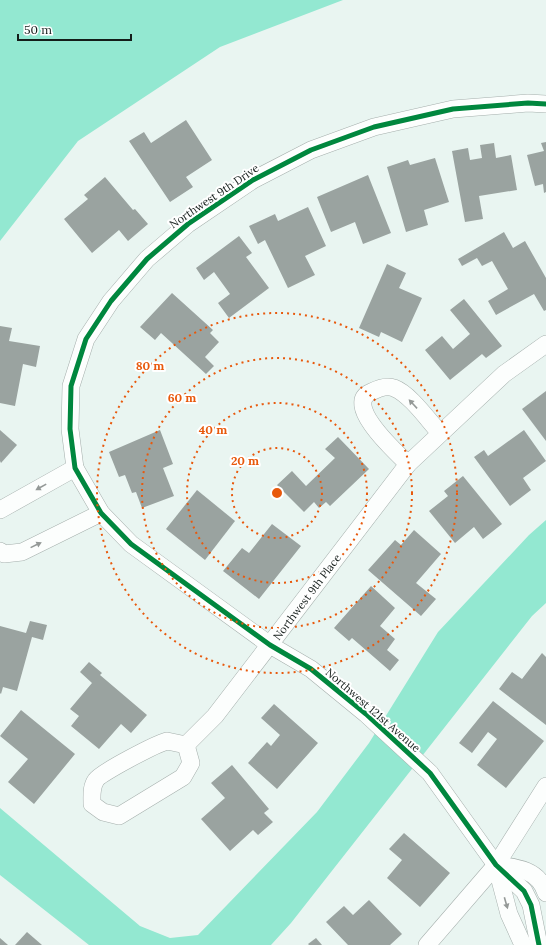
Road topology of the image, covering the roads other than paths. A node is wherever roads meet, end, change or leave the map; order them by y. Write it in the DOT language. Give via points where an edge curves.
graph roads {
  1 [pos="546,104"];
  2 [pos="546,344"];
  3 [pos="440,433"];
  4 [pos="408,464"];
  5 [pos="75,468"];
  6 [pos="0,510"];
  7 [pos="101,513"];
  8 [pos="0,551"];
  9 [pos="270,645"];
  10 [pos="186,745"];
  11 [pos="546,786"];
  12 [pos="496,865"];
  13 [pos="546,893"];
  14 [pos="541,934"];
  15 [pos="427,945"];
  16 [pos="523,945"];
  1 -- 5 [label="street, Northwest 9th Drive" via="453,109 374,127 311,150 272,170 188,224 147,259 111,301 86,339 71,386 70,429"];
  2 -- 3 [label="street, Northwest 9th Place" via="504,374"];
  3 -- 4 [label="street, Northwest 9th Place"];
  3 -- 4 [label="street, one-way" via="408,398 393,388 368,393 363,402 366,416 374,429"];
  4 -- 9 [label="street, Northwest 9th Place"];
  5 -- 6 [label="street, one-way"];
  5 -- 7 [label="street, Northwest 121st Avenue"];
  8 -- 7 [label="street, one-way" via="4,554 22,552"];
  7 -- 9 [label="street, Northwest 121st Avenue" via="131,544"];
  9 -- 10 [label="street, Northwest 9th Place" via="215,716"];
  9 -- 12 [label="street, Northwest 121st Avenue" via="310,669 366,714 430,773"];
  10 -- 10 [label="street" via="191,763 183,777 119,816 103,812 92,804 91,792 96,779 154,745 167,741"];
  11 -- 12 [label="street"];
  12 -- 13 [label="street" via="515,866 531,872"];
  12 -- 14 [label="street, Northwest 121st Avenue" via="524,891"];
  12 -- 15 [label="street"];
  12 -- 16 [label="street, Northwest 121st Avenue, one-way" via="509,914"];
}
